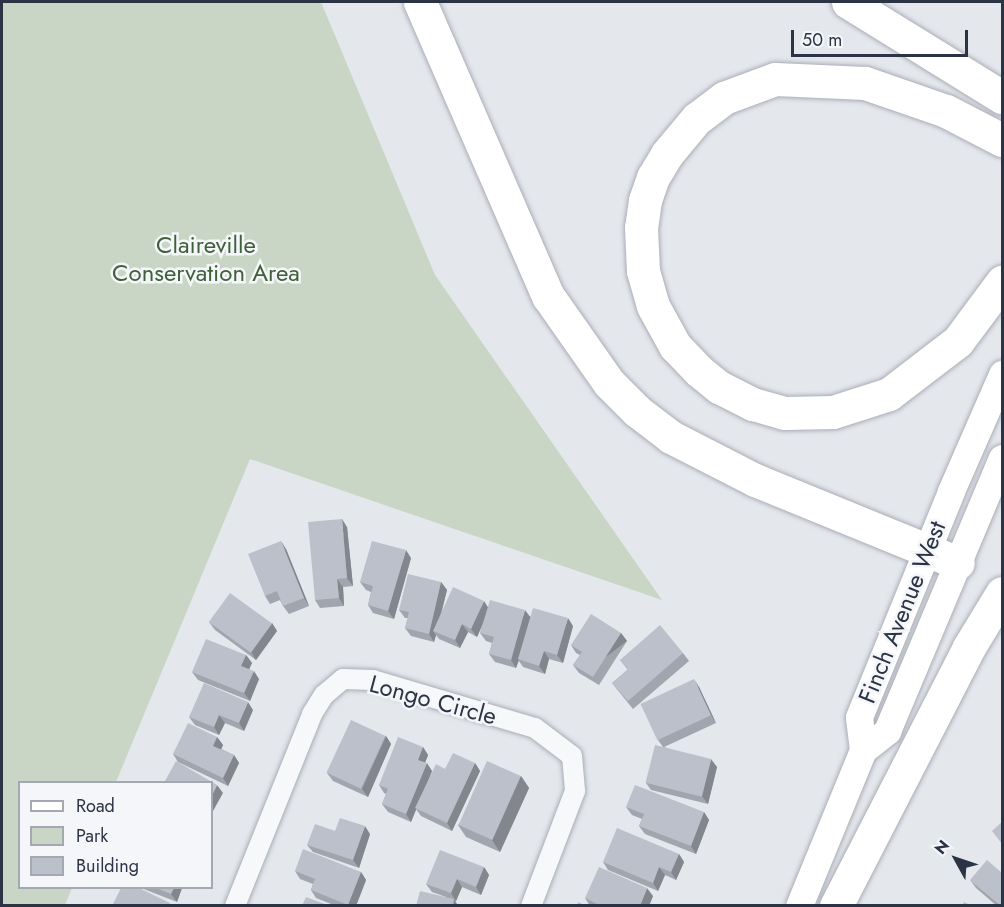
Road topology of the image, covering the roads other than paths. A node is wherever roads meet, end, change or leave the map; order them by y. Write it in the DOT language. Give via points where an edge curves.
graph roads {
  1 [pos="420,2"];
  2 [pos="848,2"];
  3 [pos="1002,97"];
  4 [pos="1002,140"];
  5 [pos="1002,282"];
  6 [pos="1002,374"];
  7 [pos="1002,458"];
  8 [pos="926,551"];
  9 [pos="958,563"];
  10 [pos="1002,593"];
  11 [pos="863,750"];
  12 [pos="235,906"];
  13 [pos="531,906"];
  14 [pos="799,906"];
  15 [pos="836,906"];
  1 -- 8 [label="highway" via="548,296 609,383 638,411 682,442 755,480"];
  2 -- 3 [label="highway"];
  4 -- 5 [label="highway" via="946,111 865,83 775,79 724,99 697,118 653,177 641,227 643,271 652,306 675,346 719,387 753,404 785,413 833,412 889,394 958,341"];
  6 -- 8 [label="main road, Finch Avenue West"];
  7 -- 9 [label="main road, Finch Avenue West"];
  8 -- 9 [label="highway"];
  8 -- 11 [label="main road, Finch Avenue West" via="859,717"];
  9 -- 11 [label="main road, Finch Avenue West" via="887,731"];
  10 -- 15 [label="highway" via="969,647"];
  11 -- 14 [label="main road"];
  12 -- 13 [label="street, Longo Circle" via="312,714 324,695 343,679 373,680 535,728 572,756 575,791"];
}
